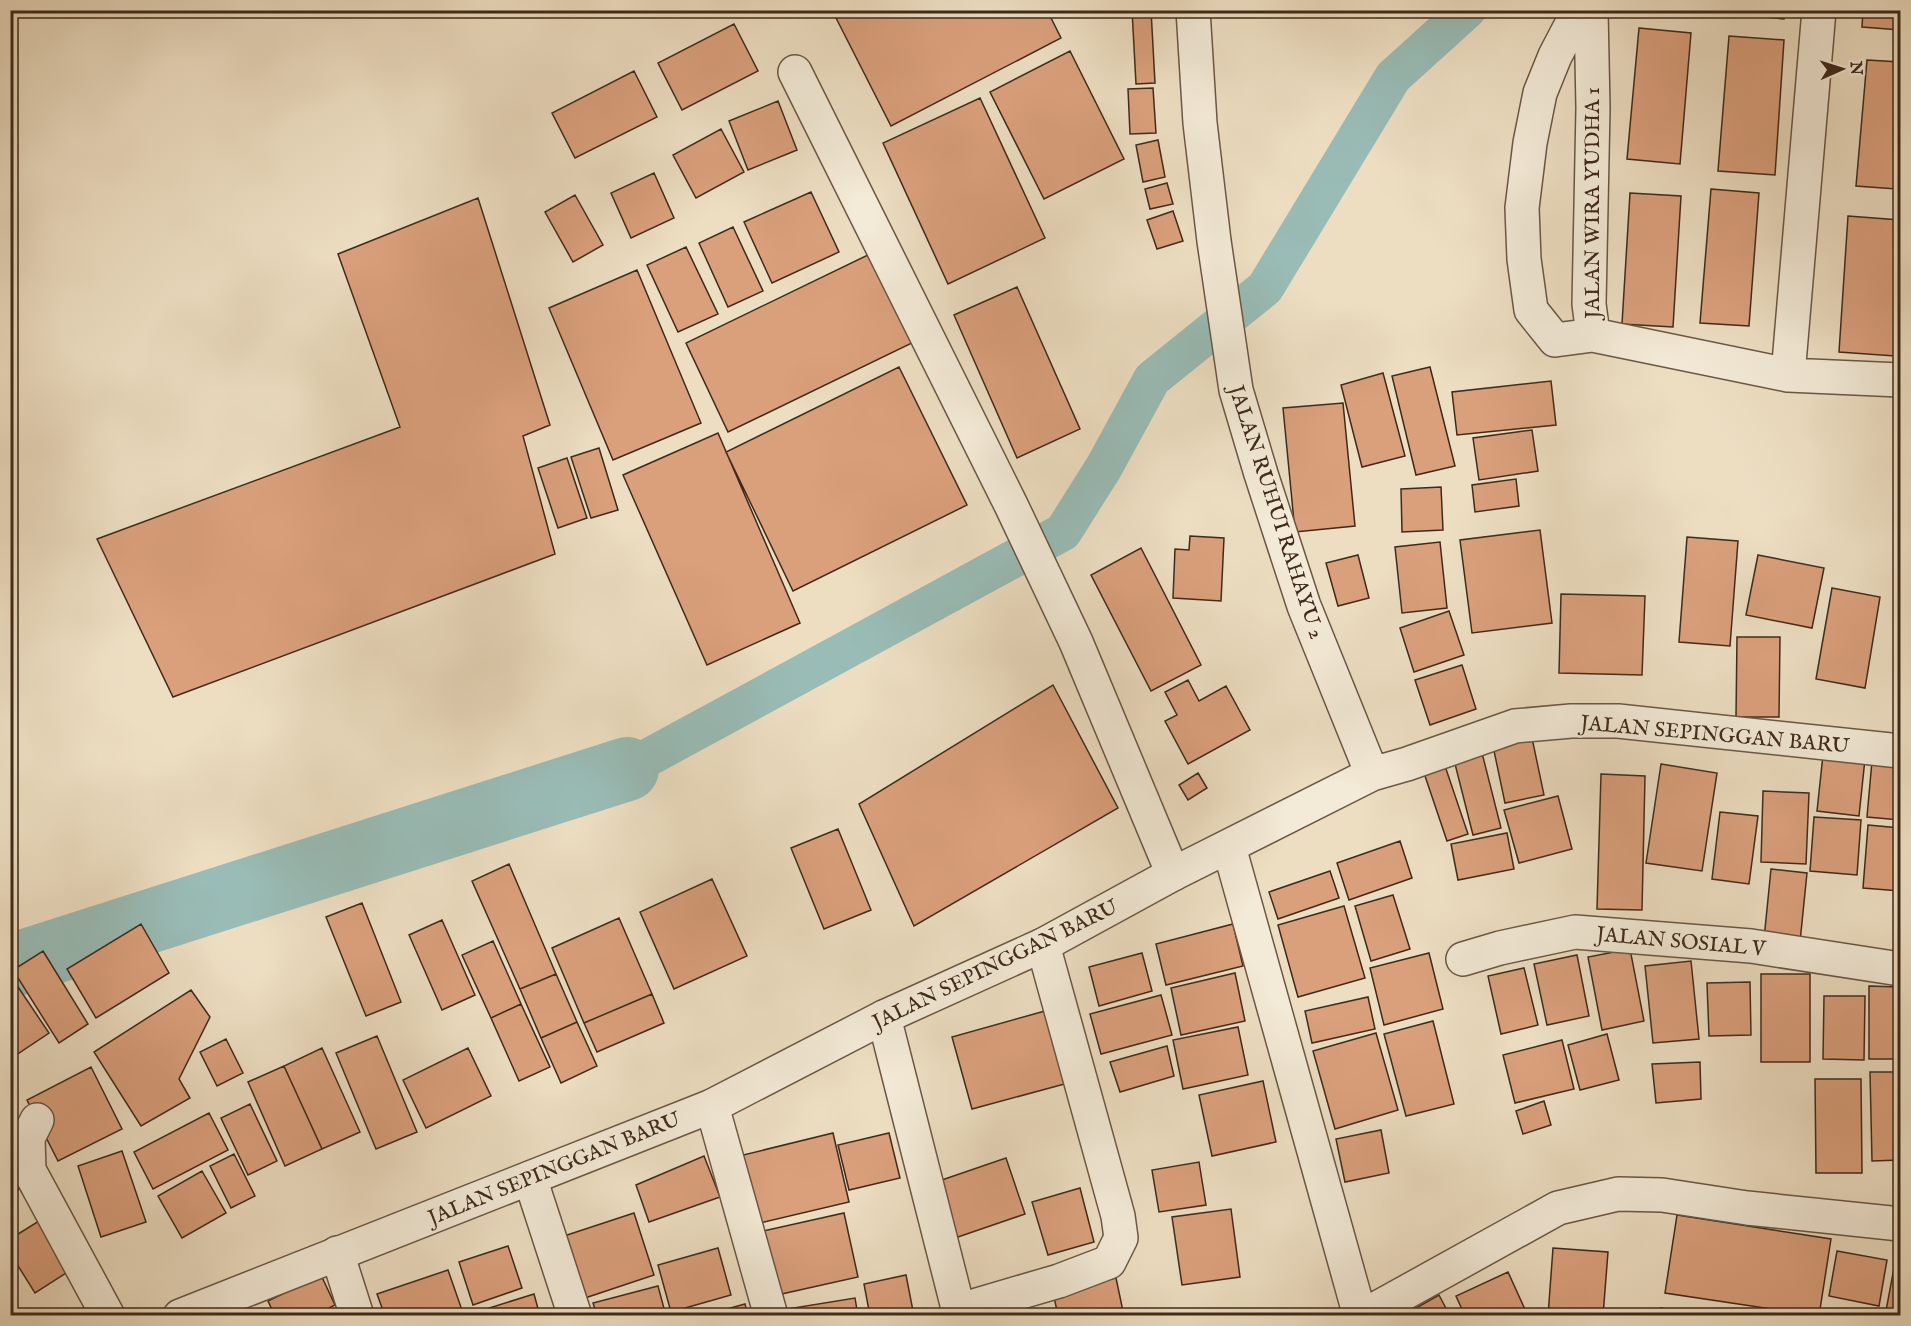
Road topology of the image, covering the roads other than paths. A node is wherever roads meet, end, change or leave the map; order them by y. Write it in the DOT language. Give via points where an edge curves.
graph roads {
  1 [pos="1193,10"];
  2 [pos="1579,10"];
  3 [pos="1591,10"];
  4 [pos="1819,10"];
  5 [pos="795,72"];
  6 [pos="1593,335"];
  7 [pos="1788,375"];
  8 [pos="1900,380"];
  9 [pos="1900,751"];
  10 [pos="1372,774"];
  11 [pos="1229,847"];
  12 [pos="1173,874"];
  13 [pos="1043,945"];
  14 [pos="1462,959"];
  15 [pos="1900,969"];
  16 [pos="884,1017"];
  17 [pos="712,1106"];
  18 [pos="37,1120"];
  19 [pos="530,1178"];
  20 [pos="1900,1224"];
  21 [pos="337,1253"];
  22 [pos="108,1316"];
  23 [pos="180,1316"];
  24 [pos="357,1316"];
  25 [pos="575,1316"];
  26 [pos="771,1316"];
  27 [pos="960,1316"];
  28 [pos="1361,1316"];
  1 -- 10 [label="street, JALAN RUHUI RAHAYU 2" via="1200,123 1236,390 1304,606"];
  2 -- 6 [label="street" via="1540,93 1522,208 1524,259 1531,310 1555,340"];
  3 -- 6 [label="street, JALAN WIRA YUDHA 1" via="1589,304"];
  4 -- 7 [label="street"];
  5 -- 12 [label="street" via="1076,642"];
  6 -- 7 [label="street, JALAN WIRA YUDHA 1"];
  7 -- 8 [label="street, JALAN WIRA YUDHA 1"];
  9 -- 10 [label="street, JALAN SEPINGGAN BARU" via="1618,721 1571,721 1515,726"];
  10 -- 11 [label="street, JALAN SEPINGGAN BARU"];
  11 -- 12 [label="street, JALAN SEPINGGAN BARU"];
  11 -- 28 [label="street"];
  12 -- 13 [label="street, JALAN SEPINGGAN BARU"];
  13 -- 16 [label="street, JALAN SEPINGGAN BARU"];
  13 -- 27 [label="street" via="1119,1216 1121,1238 1109,1262 977,1305"];
  14 -- 15 [label="street, JALAN SOSIAL V" via="1575,932 1751,946"];
  16 -- 17 [label="street, JALAN SEPINGGAN BARU"];
  16 -- 27 [label="street"];
  17 -- 19 [label="street, JALAN SEPINGGAN BARU"];
  17 -- 26 [label="street"];
  18 -- 22 [label="street" via="28,1138 29,1170"];
  19 -- 21 [label="street, JALAN SEPINGGAN BARU"];
  19 -- 25 [label="street"];
  20 -- 28 [label="street" via="1662,1195 1618,1194 1558,1208"];
  21 -- 23 [label="street, JALAN SEPINGGAN BARU"];
  21 -- 24 [label="street"];
}
